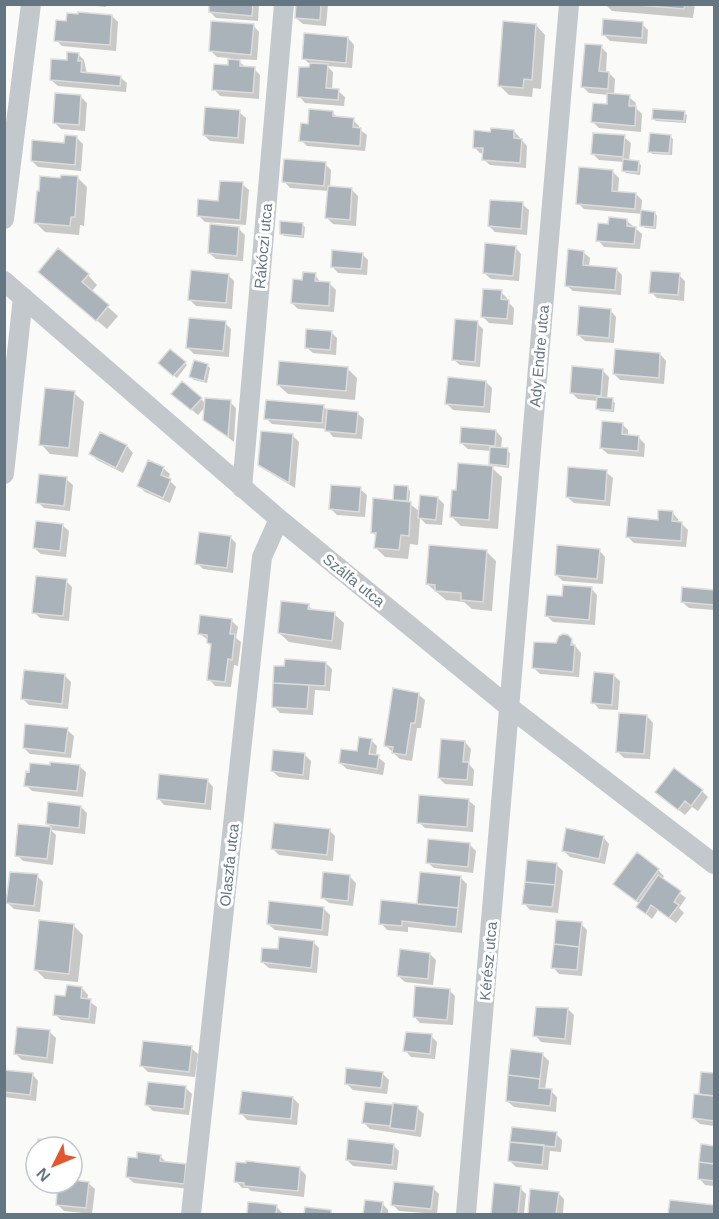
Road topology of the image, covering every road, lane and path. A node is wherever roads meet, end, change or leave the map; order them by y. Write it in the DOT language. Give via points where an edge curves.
graph roads {
  1 [pos="31,4"];
  2 [pos="284,4"];
  3 [pos="569,4"];
  4 [pos="4,219"];
  5 [pos="4,281"];
  6 [pos="23,297"];
  7 [pos="4,474"];
  8 [pos="242,488"];
  9 [pos="279,519"];
  10 [pos="510,707"];
  11 [pos="714,864"];
  12 [pos="191,1215"];
  13 [pos="466,1215"];
  1 -- 4 [label="street"];
  2 -- 8 [label="street, Rákóczi utca"];
  3 -- 10 [label="street, Ady Endre utca"];
  5 -- 6 [label="street, Szálfa utca"];
  6 -- 7 [label="street"];
  6 -- 8 [label="street, Szálfa utca"];
  8 -- 9 [label="street, Szálfa utca"];
  9 -- 10 [label="street, Szálfa utca"];
  9 -- 12 [label="street, Olaszfa utca" via="262,557"];
  10 -- 11 [label="street, Szálfa utca"];
  10 -- 13 [label="street, Kérész utca"];
}
